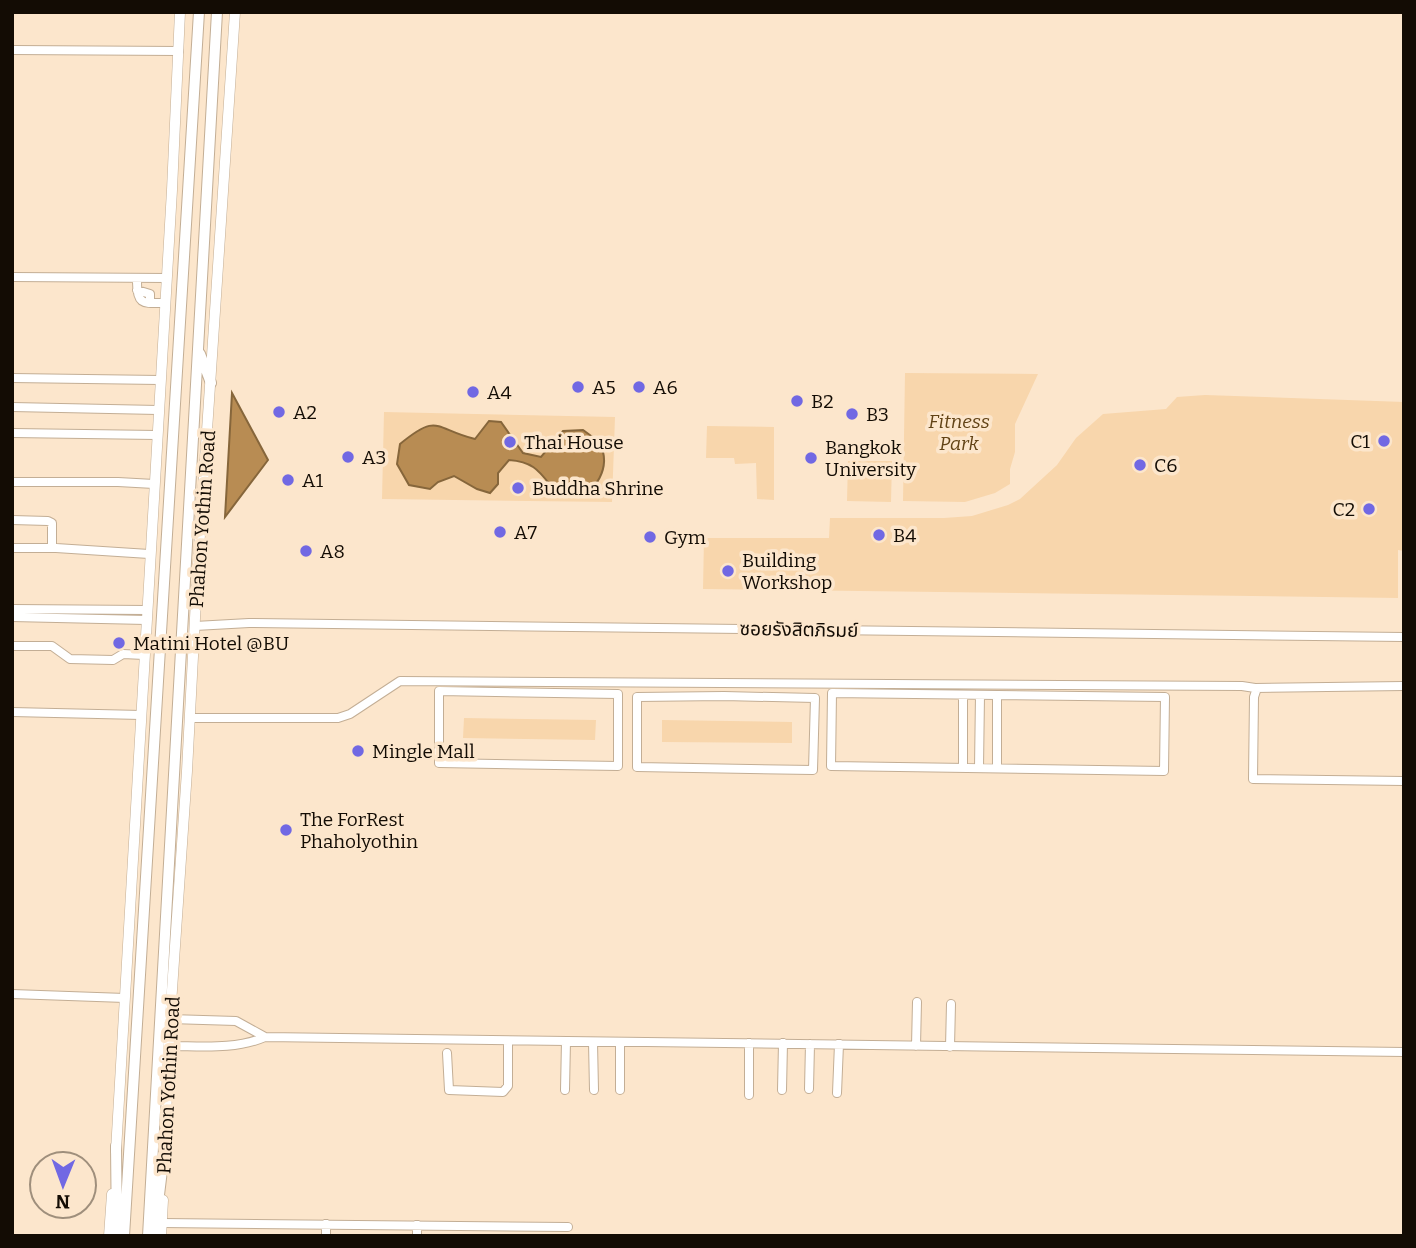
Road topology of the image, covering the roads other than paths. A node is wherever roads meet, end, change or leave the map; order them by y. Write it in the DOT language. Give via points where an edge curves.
graph roads {
  1 [pos="180,12"];
  2 [pos="186,12"];
  3 [pos="199,12"];
  4 [pos="217,12"];
  5 [pos="229,12"];
  6 [pos="235,12"];
  7 [pos="12,50"];
  8 [pos="178,51"];
  9 [pos="174,153"];
  10 [pos="226,161"];
  11 [pos="12,277"];
  12 [pos="167,278"];
  13 [pos="128,296"];
  14 [pos="139,300"];
  15 [pos="150,303"];
  16 [pos="165,303"];
  17 [pos="197,348"];
  18 [pos="12,378"];
  19 [pos="160,380"];
  20 [pos="211,383"];
  21 [pos="12,407"];
  22 [pos="158,410"];
  23 [pos="12,433"];
  24 [pos="157,435"];
  25 [pos="12,482"];
  26 [pos="154,484"];
  27 [pos="12,520"];
  28 [pos="12,548"];
  29 [pos="52,548"];
  30 [pos="149,554"];
  31 [pos="12,608"];
  32 [pos="146,615"];
  33 [pos="12,617"];
  34 [pos="195,626"];
  35 [pos="1404,637"];
  36 [pos="12,646"];
  37 [pos="144,655"];
  38 [pos="529,681"];
  39 [pos="724,682"];
  40 [pos="943,683"];
  41 [pos="1404,686"];
  42 [pos="1257,688"];
  43 [pos="529,692"];
  44 [pos="943,694"];
  45 [pos="963,695"];
  46 [pos="980,695"];
  47 [pos="997,695"];
  48 [pos="724,696"];
  49 [pos="12,712"];
  50 [pos="141,715"];
  51 [pos="190,718"];
  52 [pos="963,768"];
  53 [pos="979,768"];
  54 [pos="997,768"];
  55 [pos="1404,780"];
  56 [pos="12,994"];
  57 [pos="125,998"];
  58 [pos="917,1002"];
  59 [pos="951,1004"];
  60 [pos="170,1019"];
  61 [pos="265,1037"];
  62 [pos="508,1041"];
  63 [pos="566,1041"];
  64 [pos="593,1042"];
  65 [pos="620,1042"];
  66 [pos="748,1043"];
  67 [pos="783,1043"];
  68 [pos="810,1044"];
  69 [pos="839,1044"];
  70 [pos="169,1046"];
  71 [pos="916,1046"];
  72 [pos="950,1047"];
  73 [pos="447,1052"];
  74 [pos="1404,1052"];
  75 [pos="809,1089"];
  76 [pos="565,1090"];
  77 [pos="594,1090"];
  78 [pos="620,1090"];
  79 [pos="782,1090"];
  80 [pos="838,1093"];
  81 [pos="749,1095"];
  82 [pos="116,1146"];
  83 [pos="163,1162"];
  84 [pos="162,1223"];
  85 [pos="326,1224"];
  86 [pos="417,1225"];
  87 [pos="568,1227"];
  88 [pos="109,1236"];
  89 [pos="117,1236"];
  90 [pos="124,1236"];
  91 [pos="148,1236"];
  92 [pos="154,1236"];
  93 [pos="162,1236"];
  94 [pos="326,1236"];
  95 [pos="416,1236"];
  1 -- 8 [label="main road"];
  2 -- 9 [label="main road"];
  3 -- 90 [label="highway, Phahon Yothin Road"];
  4 -- 17 [label="highway, Phahon Yothin Road"];
  5 -- 10 [label="main road"];
  6 -- 10 [label="main road, Phahon Yothin Road"];
  7 -- 8 [label="street"];
  8 -- 9 [label="main road"];
  9 -- 12 [label="main road"];
  10 -- 20 [label="main road, Phahon Yothin Road"];
  11 -- 12 [label="street"];
  12 -- 16 [label="main road"];
  13 -- 14 [label="street"];
  14 -- 15 [label="street"];
  14 -- 15 [label="street" via="137,286 148,291"];
  15 -- 16 [label="street"];
  16 -- 19 [label="main road"];
  17 -- 20 [label="highway"];
  17 -- 91 [label="highway, Phahon Yothin Road"];
  18 -- 19 [label="street"];
  19 -- 22 [label="main road"];
  20 -- 34 [label="main road, Phahon Yothin Road"];
  21 -- 22 [label="street"];
  22 -- 24 [label="main road"];
  23 -- 24 [label="street"];
  24 -- 26 [label="main road"];
  25 -- 26 [label="street"];
  26 -- 30 [label="main road"];
  27 -- 29 [label="street" via="52,523"];
  28 -- 29 [label="street"];
  29 -- 30 [label="street"];
  30 -- 32 [label="main road"];
  31 -- 32 [label="street"];
  32 -- 33 [label="street"];
  32 -- 37 [label="main road"];
  34 -- 35 [label="street, ซอยรังสิตภิรมย์"];
  34 -- 51 [label="main road, Phahon Yothin Road"];
  36 -- 37 [label="street" via="52,646 70,659"];
  37 -- 50 [label="main road"];
  38 -- 39 [label="street"];
  38 -- 43 [label="street"];
  38 -- 51 [label="street" via="400,681 338,718"];
  39 -- 40 [label="street"];
  39 -- 48 [label="street"];
  40 -- 42 [label="street"];
  40 -- 44 [label="street"];
  41 -- 42 [label="street"];
  42 -- 55 [label="street" via="1253,779"];
  43 -- 43 [label="street" via="439,691 439,763 618,765 618,694"];
  44 -- 45 [label="street"];
  44 -- 52 [label="street" via="832,693 831,766"];
  45 -- 46 [label="street"];
  45 -- 52 [label="street"];
  46 -- 47 [label="street"];
  46 -- 53 [label="street"];
  47 -- 54 [label="street"];
  47 -- 54 [label="street" via="1164,697 1164,771"];
  48 -- 48 [label="street" via="816,698 813,770 637,768 637,696"];
  49 -- 50 [label="street"];
  50 -- 57 [label="main road"];
  51 -- 60 [label="main road, Phahon Yothin Road"];
  52 -- 53 [label="street"];
  53 -- 54 [label="street"];
  56 -- 57 [label="street"];
  57 -- 82 [label="main road"];
  58 -- 71 [label="street"];
  59 -- 72 [label="street"];
  60 -- 61 [label="street" via="236,1021"];
  60 -- 70 [label="main road, Phahon Yothin Road"];
  61 -- 62 [label="street"];
  61 -- 70 [label="street" via="235,1046"];
  62 -- 63 [label="street"];
  62 -- 73 [label="street" via="508,1086 503,1092 449,1090"];
  63 -- 64 [label="street"];
  63 -- 76 [label="street"];
  64 -- 65 [label="street"];
  64 -- 77 [label="street"];
  65 -- 66 [label="street"];
  65 -- 78 [label="street"];
  66 -- 67 [label="street"];
  66 -- 81 [label="street"];
  67 -- 68 [label="street"];
  67 -- 79 [label="street"];
  68 -- 69 [label="street"];
  68 -- 75 [label="street"];
  69 -- 71 [label="street"];
  69 -- 80 [label="street"];
  70 -- 83 [label="main road, Phahon Yothin Road"];
  71 -- 72 [label="street"];
  72 -- 74 [label="street"];
  82 -- 88 [label="main road"];
  82 -- 89 [label="highway"];
  83 -- 84 [label="main road, Phahon Yothin Road"];
  83 -- 92 [label="highway"];
  84 -- 85 [label="street"];
  84 -- 93 [label="main road, Phahon Yothin Road"];
  85 -- 86 [label="street"];
  85 -- 94 [label="street"];
  86 -- 87 [label="street"];
  86 -- 95 [label="street"];
}
